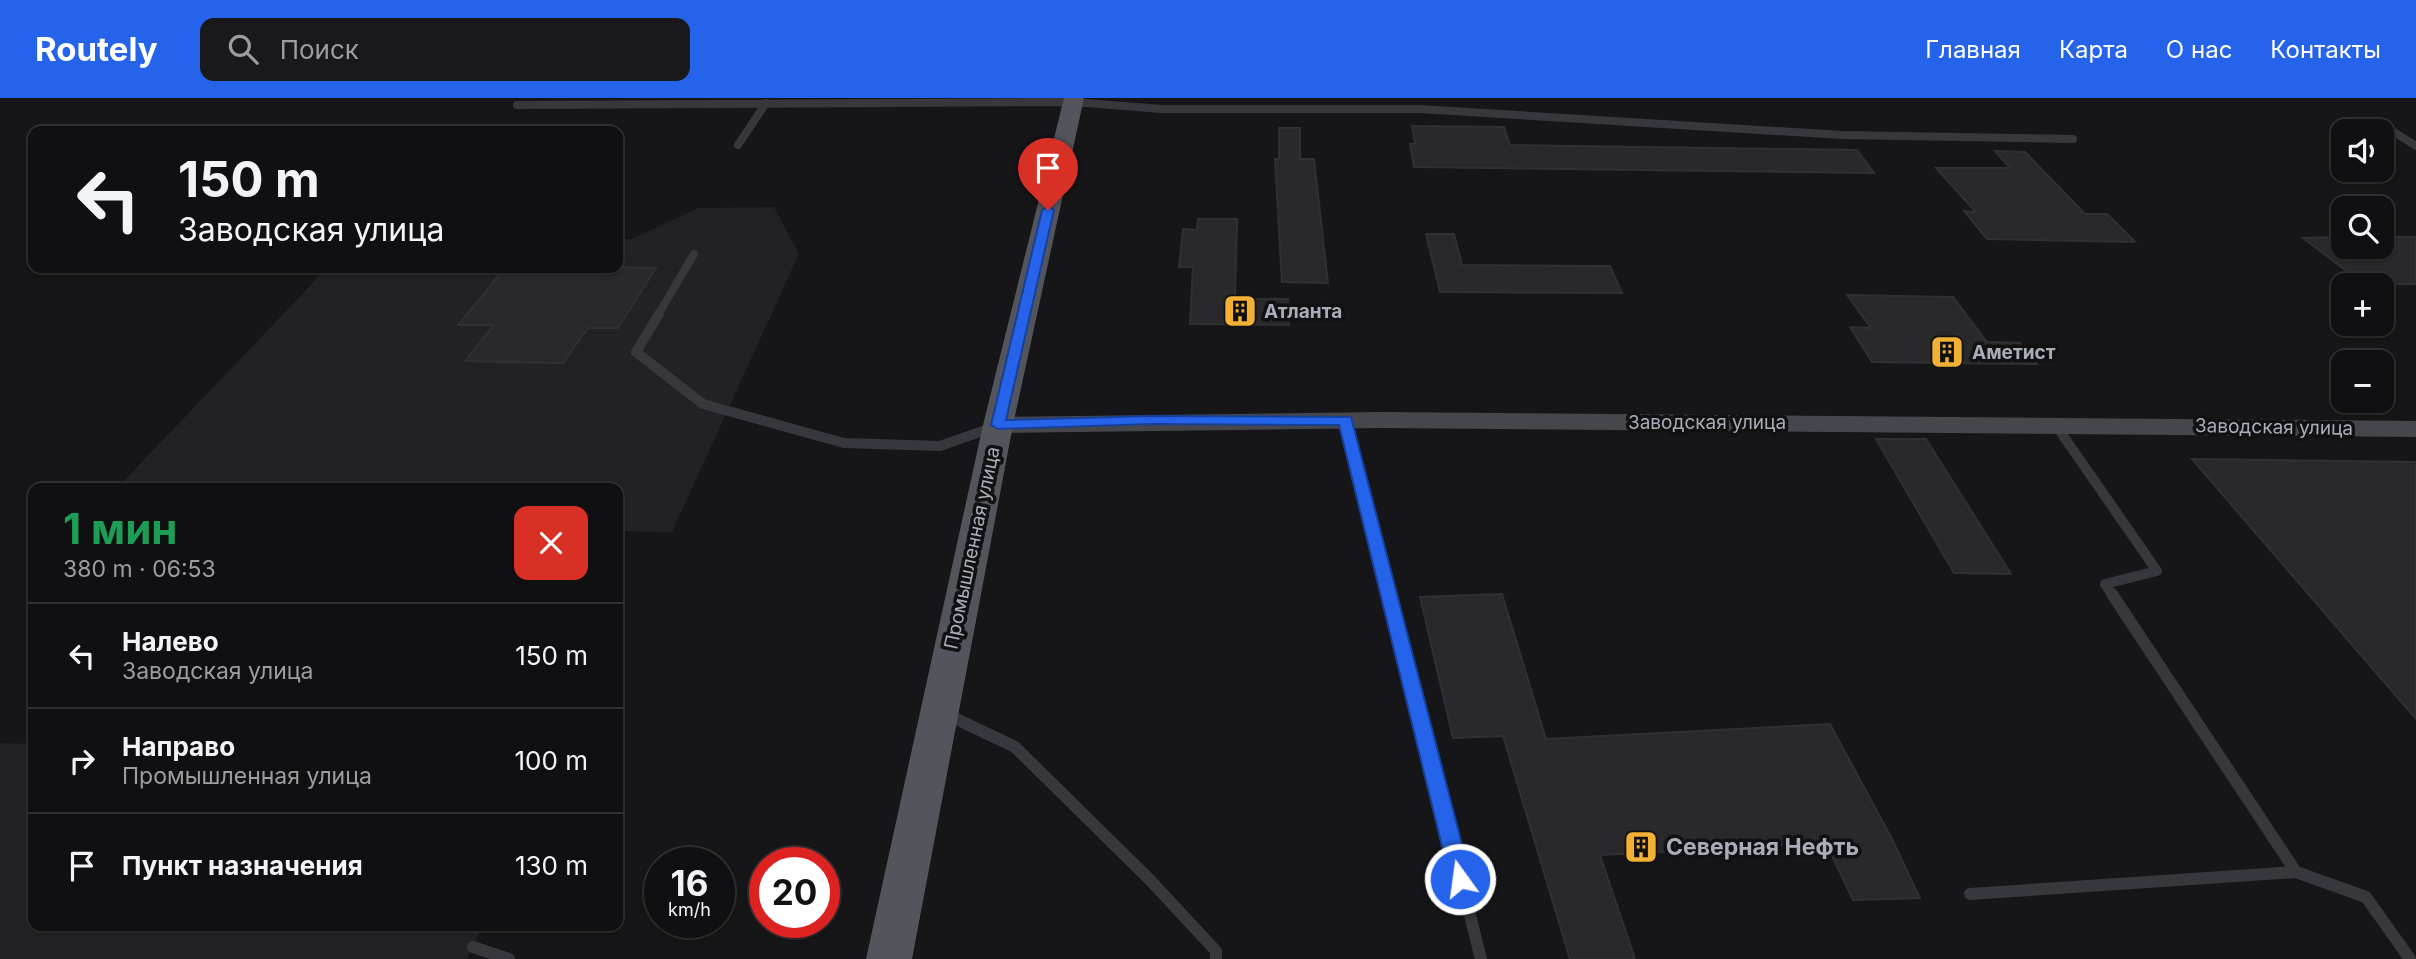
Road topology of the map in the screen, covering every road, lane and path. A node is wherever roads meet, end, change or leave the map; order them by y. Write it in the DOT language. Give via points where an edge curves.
graph roads {
  1 [pos="793,100"];
  2 [pos="1073,100"];
  3 [pos="766,103"];
  4 [pos="517,106"];
  5 [pos="2394,132"];
  6 [pos="2073,139"];
  7 [pos="738,145"];
  8 [pos="2416,146"];
  9 [pos="694,254"];
  10 [pos="1345,420"];
  11 [pos="2055,424"];
  12 [pos="998,425"];
  13 [pos="2416,429"];
  14 [pos="939,710"];
  15 [pos="2296,872"];
  16 [pos="1970,894"];
  17 [pos="473,947"];
  18 [pos="509,959"];
  19 [pos="889,959"];
  20 [pos="1216,959"];
  21 [pos="1481,959"];
  22 [pos="2410,959"];
  1 -- 2 [label="lane"];
  1 -- 3 [label="lane"];
  2 -- 6 [label="lane" via="1185,110 1419,109 1842,135"];
  2 -- 12 [label="main road, Промышленная улица"];
  3 -- 4 [label="lane"];
  3 -- 7 [label="lane"];
  5 -- 8 [label="lane"];
  9 -- 12 [label="lane" via="636,352 703,404 844,443 940,446"];
  10 -- 11 [label="street, Заводская улица"];
  10 -- 12 [label="street, Заводская улица"];
  10 -- 21 [label="lane"];
  11 -- 13 [label="street, Заводская улица"];
  11 -- 15 [label="lane" via="2157,571 2105,584"];
  12 -- 14 [label="main road, Промышленная улица"];
  14 -- 19 [label="main road, Промышленная улица"];
  14 -- 20 [label="lane" via="1015,747 1150,880 1216,951"];
  15 -- 16 [label="lane"];
  15 -- 22 [label="lane" via="2366,897"];
  17 -- 18 [label="lane"];
}
